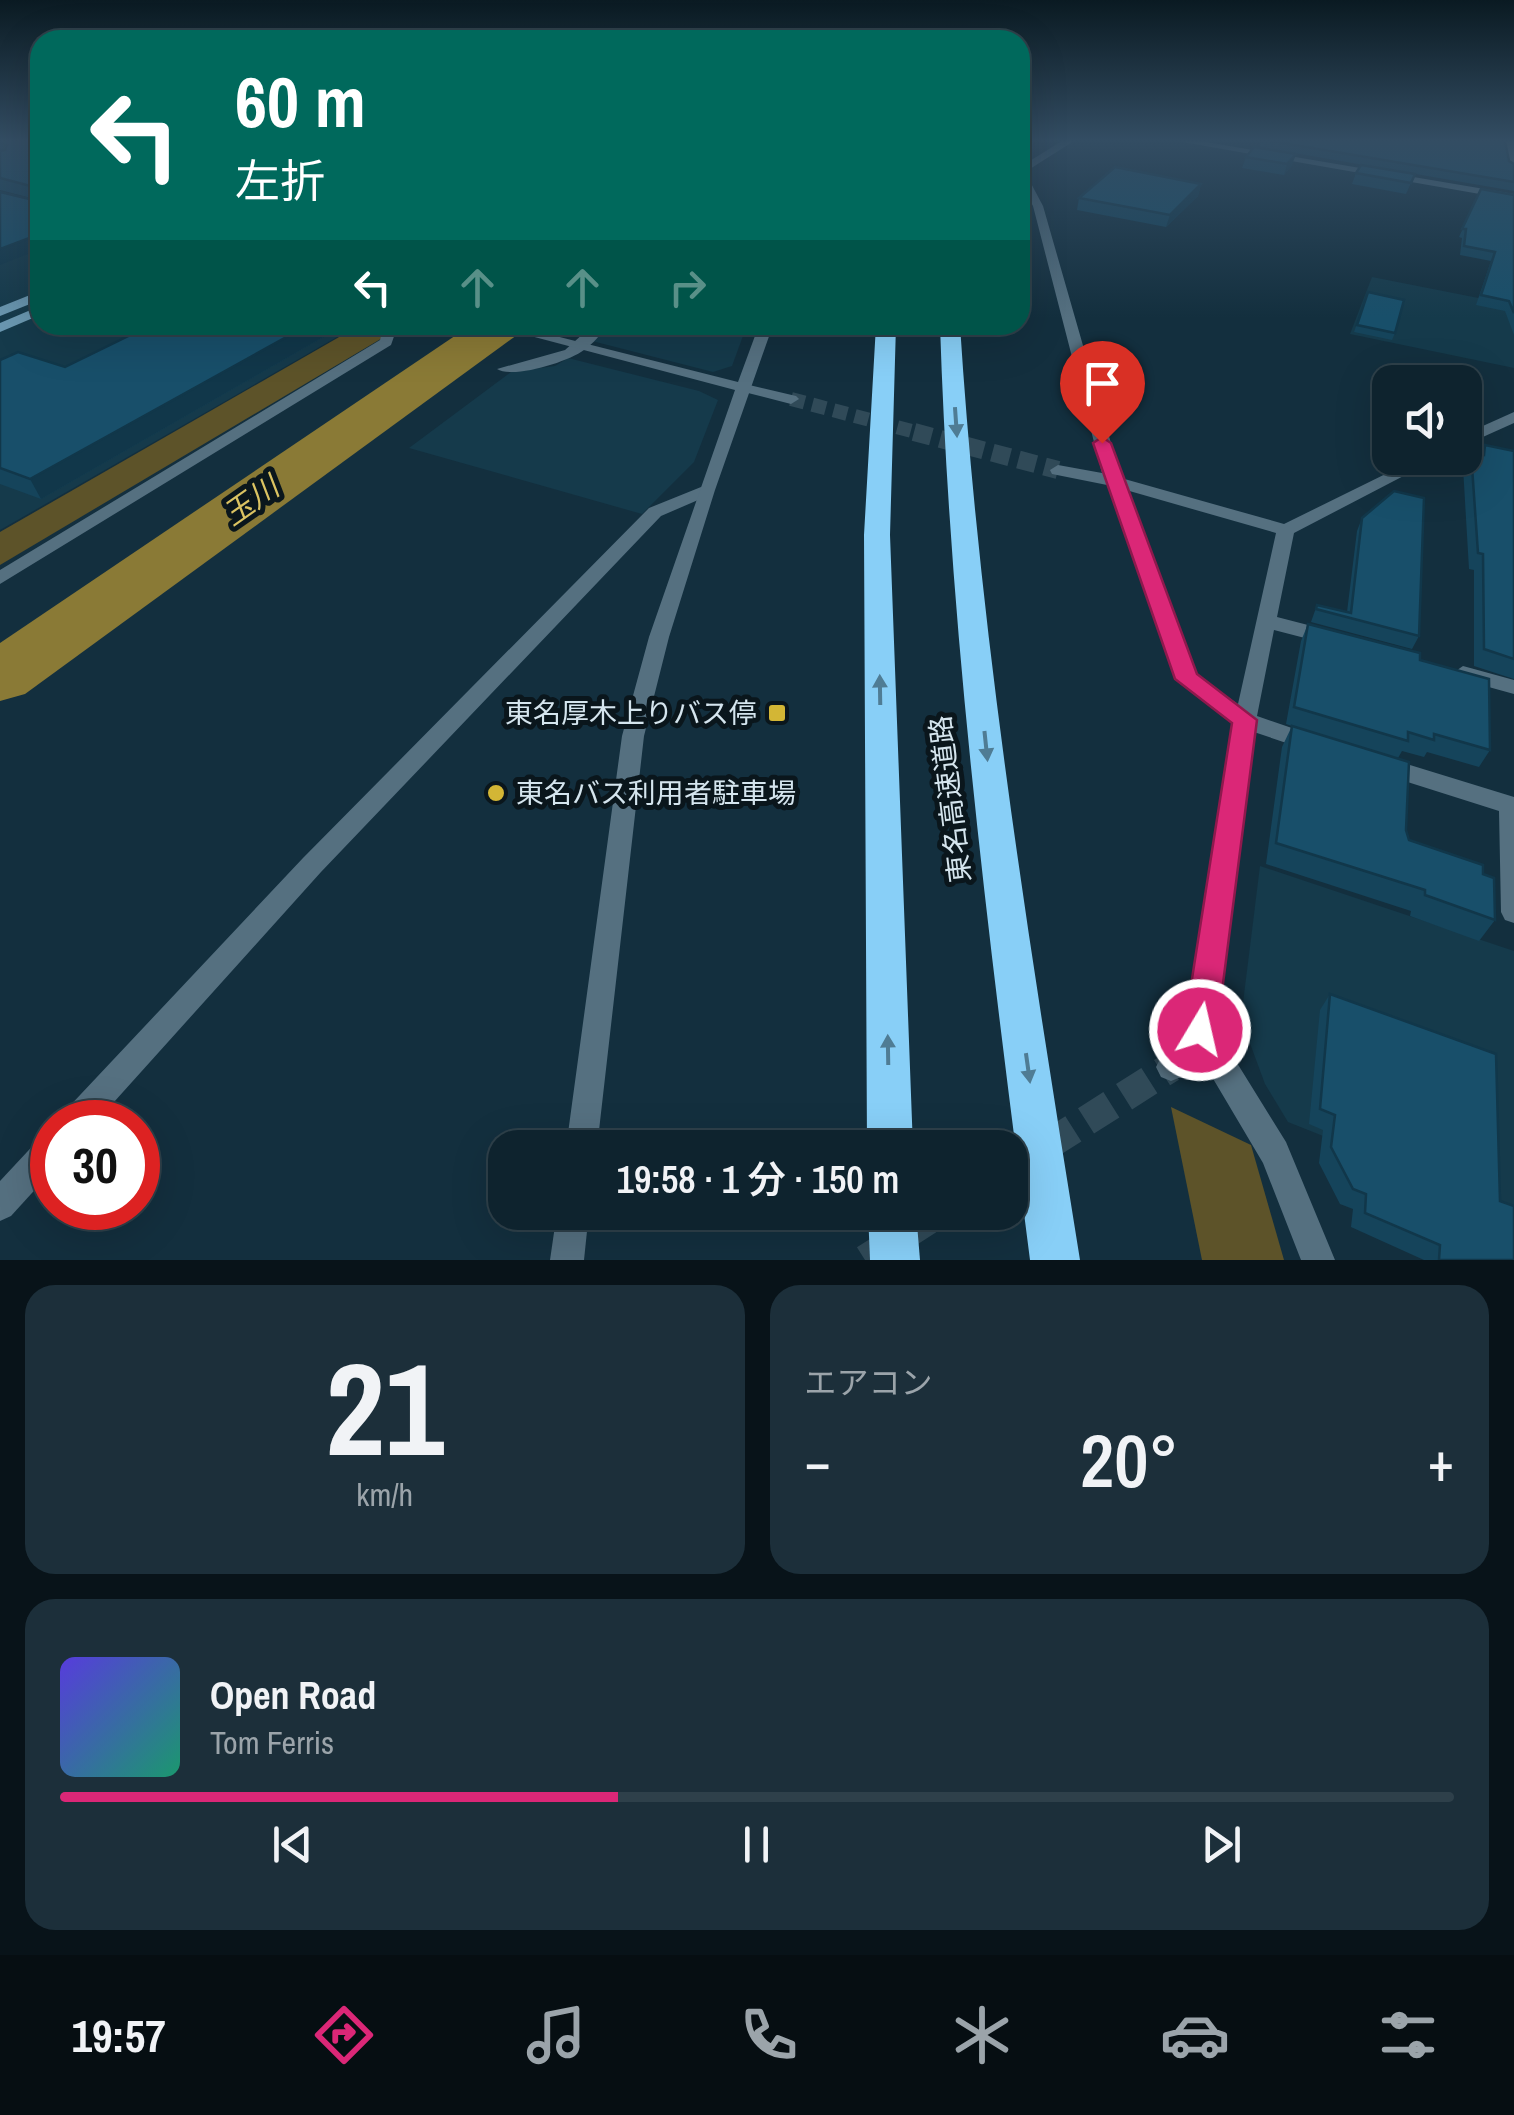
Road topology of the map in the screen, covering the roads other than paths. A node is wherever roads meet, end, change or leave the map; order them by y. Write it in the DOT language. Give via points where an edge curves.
graph roads {
  1 [pos="1035,200"];
  2 [pos="30,300"];
  3 [pos="0,312"];
  4 [pos="30,314"];
  5 [pos="0,328"];
  6 [pos="388,335"];
  7 [pos="538,335"];
  8 [pos="595,335"];
  9 [pos="763,335"];
  10 [pos="886,335"];
  11 [pos="951,335"];
  12 [pos="575,344"];
  13 [pos="504,369"];
  14 [pos="744,388"];
  15 [pos="792,399"];
  16 [pos="1514,416"];
  17 [pos="1482,432"];
  18 [pos="1482,445"];
  19 [pos="1498,450"];
  20 [pos="1058,470"];
  21 [pos="1396,475"];
  22 [pos="1114,484"];
  23 [pos="706,490"];
  24 [pos="1286,530"];
  25 [pos="0,578"];
  26 [pos="1266,621"];
  27 [pos="1342,641"];
  28 [pos="1438,667"];
  29 [pos="1514,687"];
  30 [pos="1245,720"];
  31 [pos="1513,806"];
  32 [pos="1514,912"];
  33 [pos="1200,1030"];
  34 [pos="1171,1067"];
  35 [pos="96,1100"];
  36 [pos="583,1130"];
  37 [pos="890,1130"];
  38 [pos="30,1172"];
  39 [pos="0,1205"];
  40 [pos="570,1230"];
  41 [pos="893,1230"];
  42 [pos="567,1260"];
  43 [pos="895,1260"];
  44 [pos="1055,1260"];
  45 [pos="1318,1260"];
  1 -- 22 [label="street"];
  2 -- 3 [label="main road"];
  4 -- 5 [label="main road"];
  6 -- 25 [label="street"];
  7 -- 12 [label="street"];
  8 -- 12 [label="street"];
  9 -- 14 [label="street"];
  37 -- 10 [label="highway, one-way" via="877,536"];
  11 -- 44 [label="highway, 東名高速道路, one-way" via="993,821"];
  12 -- 13 [label="street" via="553,361"];
  12 -- 14 [label="street"];
  14 -- 15 [label="street"];
  14 -- 23 [label="street"];
  16 -- 17 [label="street"];
  18 -- 19 [label="street"];
  20 -- 22 [label="street"];
  21 -- 24 [label="street"];
  22 -- 24 [label="street"];
  22 -- 30 [label="street" via="1187,679"];
  23 -- 35 [label="street" via="655,512 312,865"];
  23 -- 36 [label="street" via="633,736"];
  24 -- 26 [label="street"];
  26 -- 27 [label="street"];
  26 -- 30 [label="street"];
  28 -- 29 [label="street"];
  30 -- 31 [label="street"];
  30 -- 33 [label="street"];
  31 -- 32 [label="street"];
  33 -- 34 [label="street"];
  33 -- 45 [label="street" via="1275,1153"];
  38 -- 39 [label="street"];
  40 -- 42 [label="street"];
  41 -- 43 [label="highway"];
}
